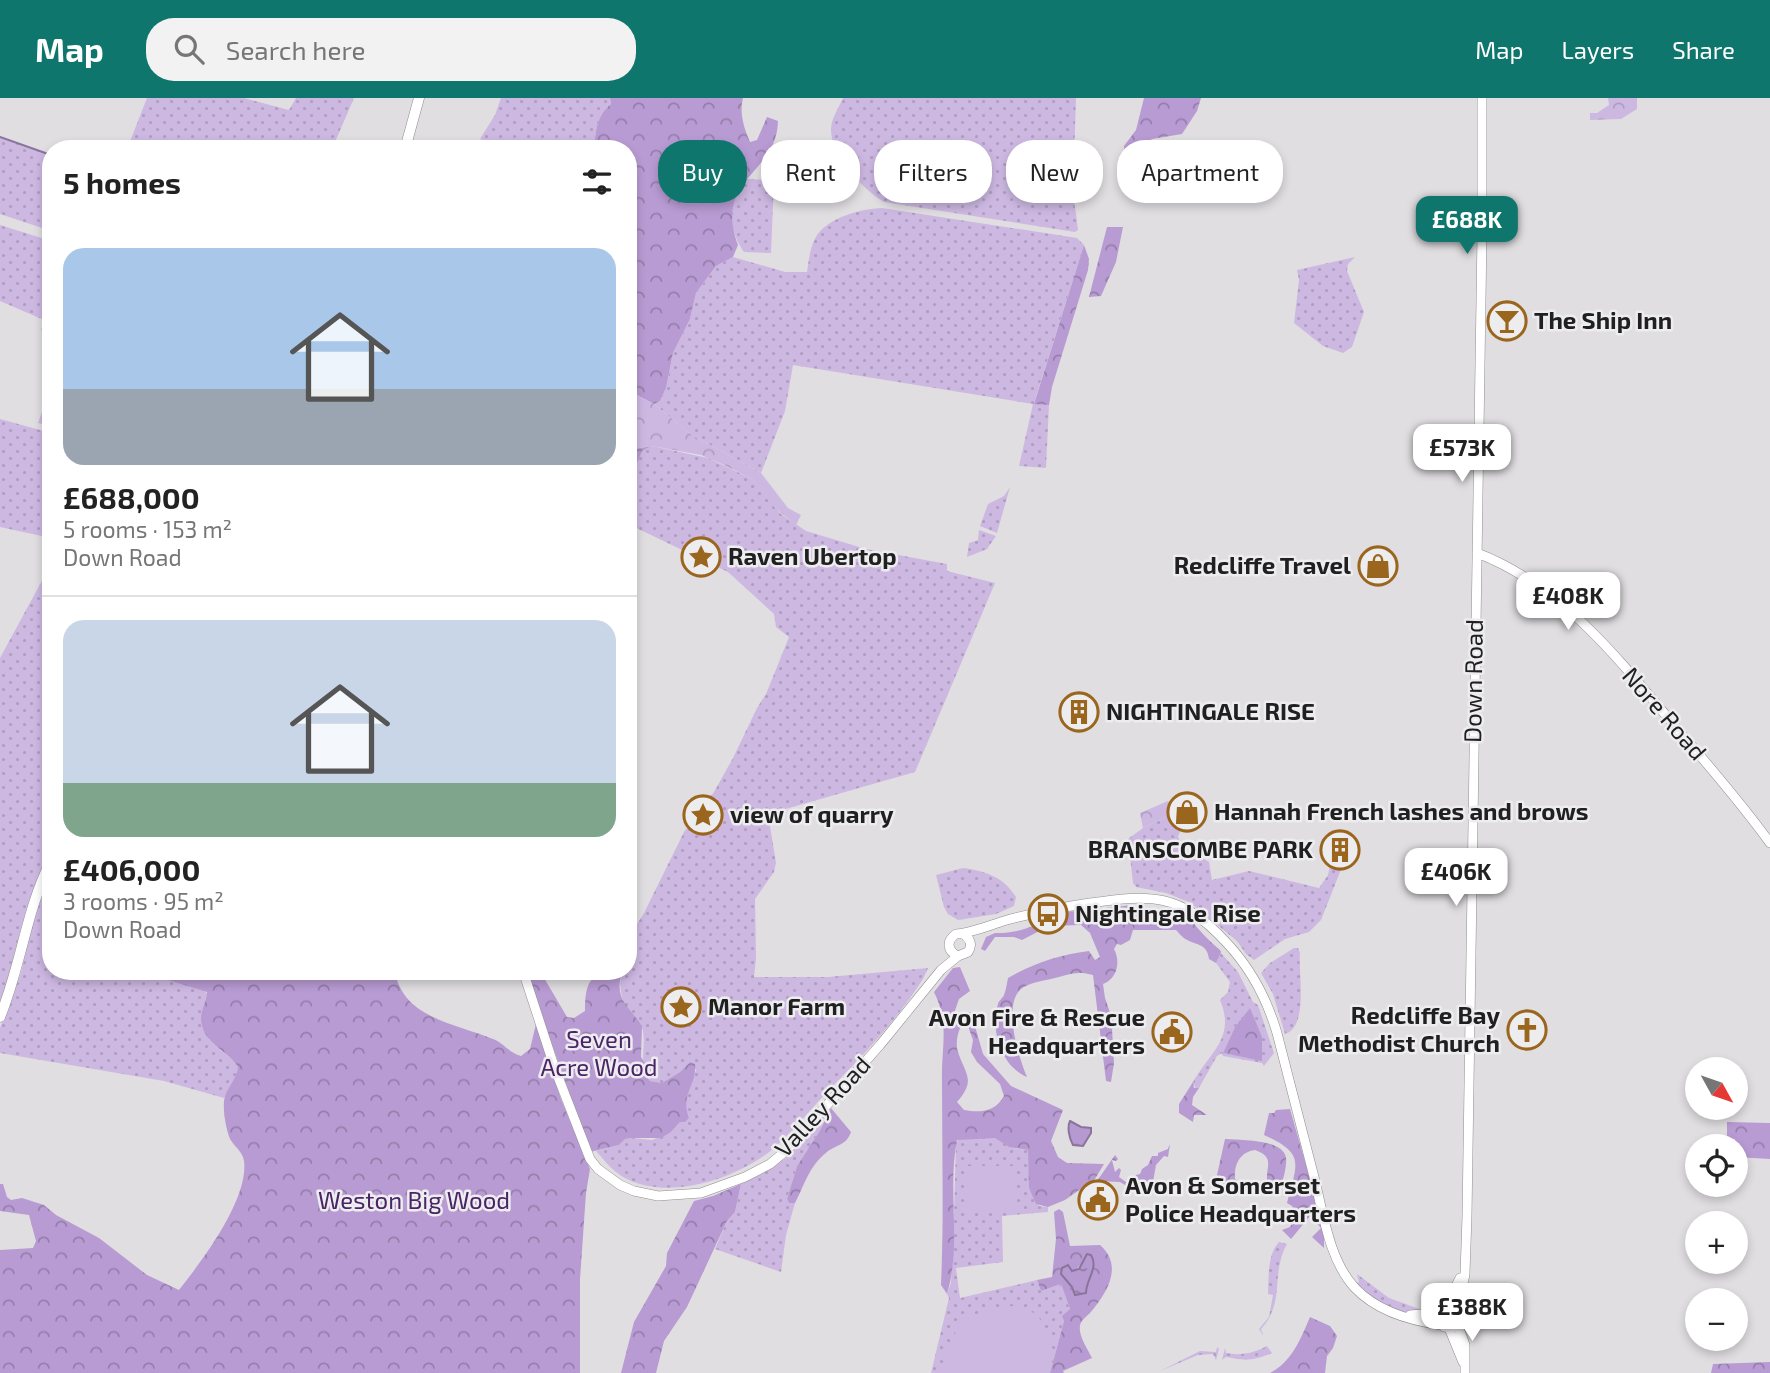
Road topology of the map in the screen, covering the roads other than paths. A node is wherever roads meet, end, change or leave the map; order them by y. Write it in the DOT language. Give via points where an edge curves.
graph roads {
  1 [pos="419,98"];
  2 [pos="1482,98"];
  3 [pos="407,140"];
  4 [pos="1477,553"];
  5 [pos="1770,843"];
  6 [pos="42,882"];
  7 [pos="989,925"];
  8 [pos="963,934"];
  9 [pos="971,946"];
  10 [pos="954,952"];
  11 [pos="526,980"];
  12 [pos="0,1017"];
  13 [pos="1466,1264"];
  14 [pos="1442,1309"];
  15 [pos="1458,1309"];
  16 [pos="1401,1314"];
  17 [pos="1450,1326"];
  18 [pos="1465,1372"];
  1 -- 3 [label="main road"];
  2 -- 4 [label="street, Down Road"];
  4 -- 5 [label="street, Nore Road" via="1541,587 1591,633"];
  4 -- 13 [label="street, Down Road"];
  6 -- 12 [label="main road"];
  7 -- 8 [label="street"];
  7 -- 9 [label="street, Valley Road"];
  7 -- 16 [label="street" via="1084,904 1146,897 1187,909 1220,935 1255,981 1274,1022 1338,1261 1366,1297"];
  8 -- 9 [label="street"];
  8 -- 10 [label="street, Valley Road" via="950,939"];
  9 -- 10 [label="street, Valley Road" via="968,952"];
  10 -- 11 [label="street, Valley Road" via="880,1045 780,1156 722,1186 672,1196 620,1185 590,1159"];
  13 -- 14 [label="street, Down Road"];
  13 -- 15 [label="street, Down Road"];
  14 -- 15 [label="street" via="1450,1305"];
  14 -- 16 [label="street"];
  14 -- 17 [label="street, Down Road" via="1438,1319"];
  15 -- 17 [label="street, Down Road" via="1461,1317"];
  16 -- 17 [label="street"];
  17 -- 18 [label="street, Down Road" via="1465,1341"];
}
